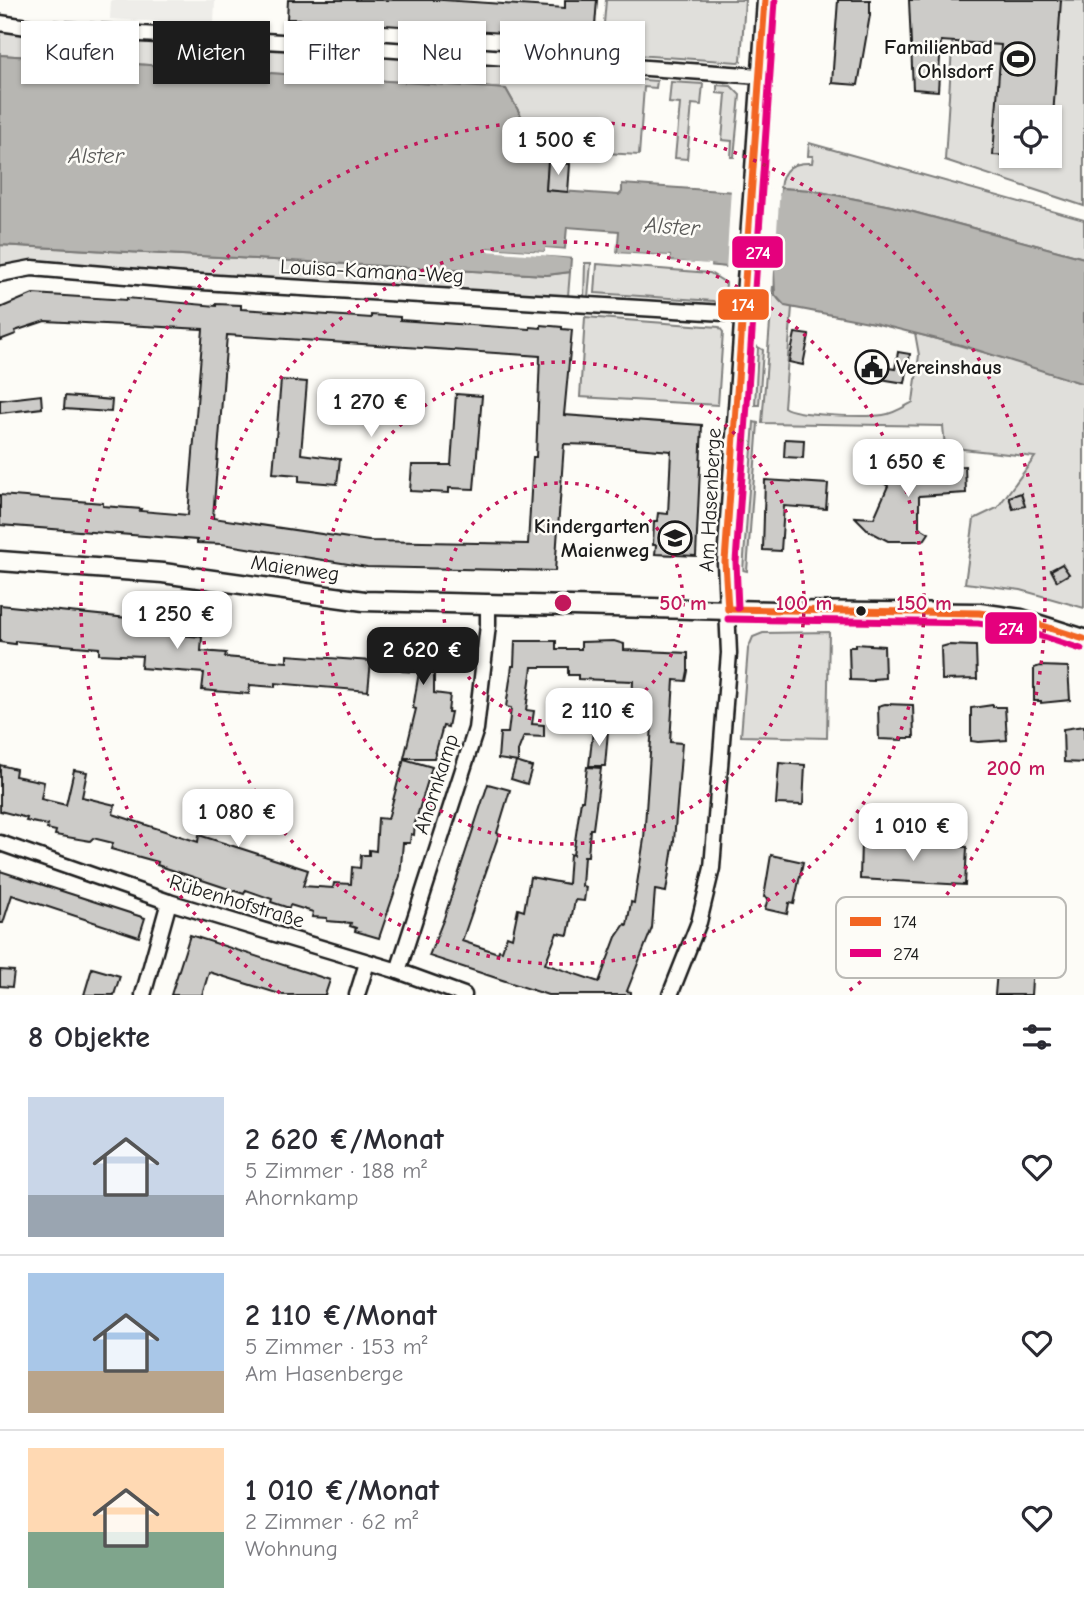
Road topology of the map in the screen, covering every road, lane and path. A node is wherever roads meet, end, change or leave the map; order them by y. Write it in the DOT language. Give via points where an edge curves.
graph roads {
  1 [pos="765,0"];
  2 [pos="0,23"];
  3 [pos="759,76"];
  4 [pos="0,274"];
  5 [pos="743,314"];
  6 [pos="0,561"];
  7 [pos="488,605"];
  8 [pos="728,609"];
  9 [pos="1084,639"];
  10 [pos="0,843"];
  11 [pos="169,902"];
  12 [pos="367,963"];
  13 [pos="398,971"];
  14 [pos="143,995"];
  15 [pos="357,995"];
  16 [pos="464,995"];
  17 [pos="670,995"];
  1 -- 3 [label="street, Am Hasenberge"];
  2 -- 3 [label="street"];
  3 -- 5 [label="street, Am Hasenberge"];
  4 -- 5 [label="street, Louisa-Kamana-Weg" via="32,268"];
  5 -- 8 [label="street, Am Hasenberge" via="725,562"];
  6 -- 7 [label="street, Maienweg" via="163,573 364,601"];
  7 -- 8 [label="street, Maienweg"];
  7 -- 13 [label="street, Ahornkamp" via="476,729"];
  8 -- 9 [label="street, Maienweg" via="979,612 1021,619"];
  8 -- 17 [label="street, Am Hasenberge" via="729,653 712,869 699,922"];
  10 -- 11 [label="street, Rübenhofstraße"];
  11 -- 12 [label="street, Rübenhofstraße"];
  11 -- 14 [label="street"];
  12 -- 13 [label="street, Rübenhofstraße"];
  12 -- 15 [label="street"];
  13 -- 16 [label="street, Rübenhofstraße"];
}
